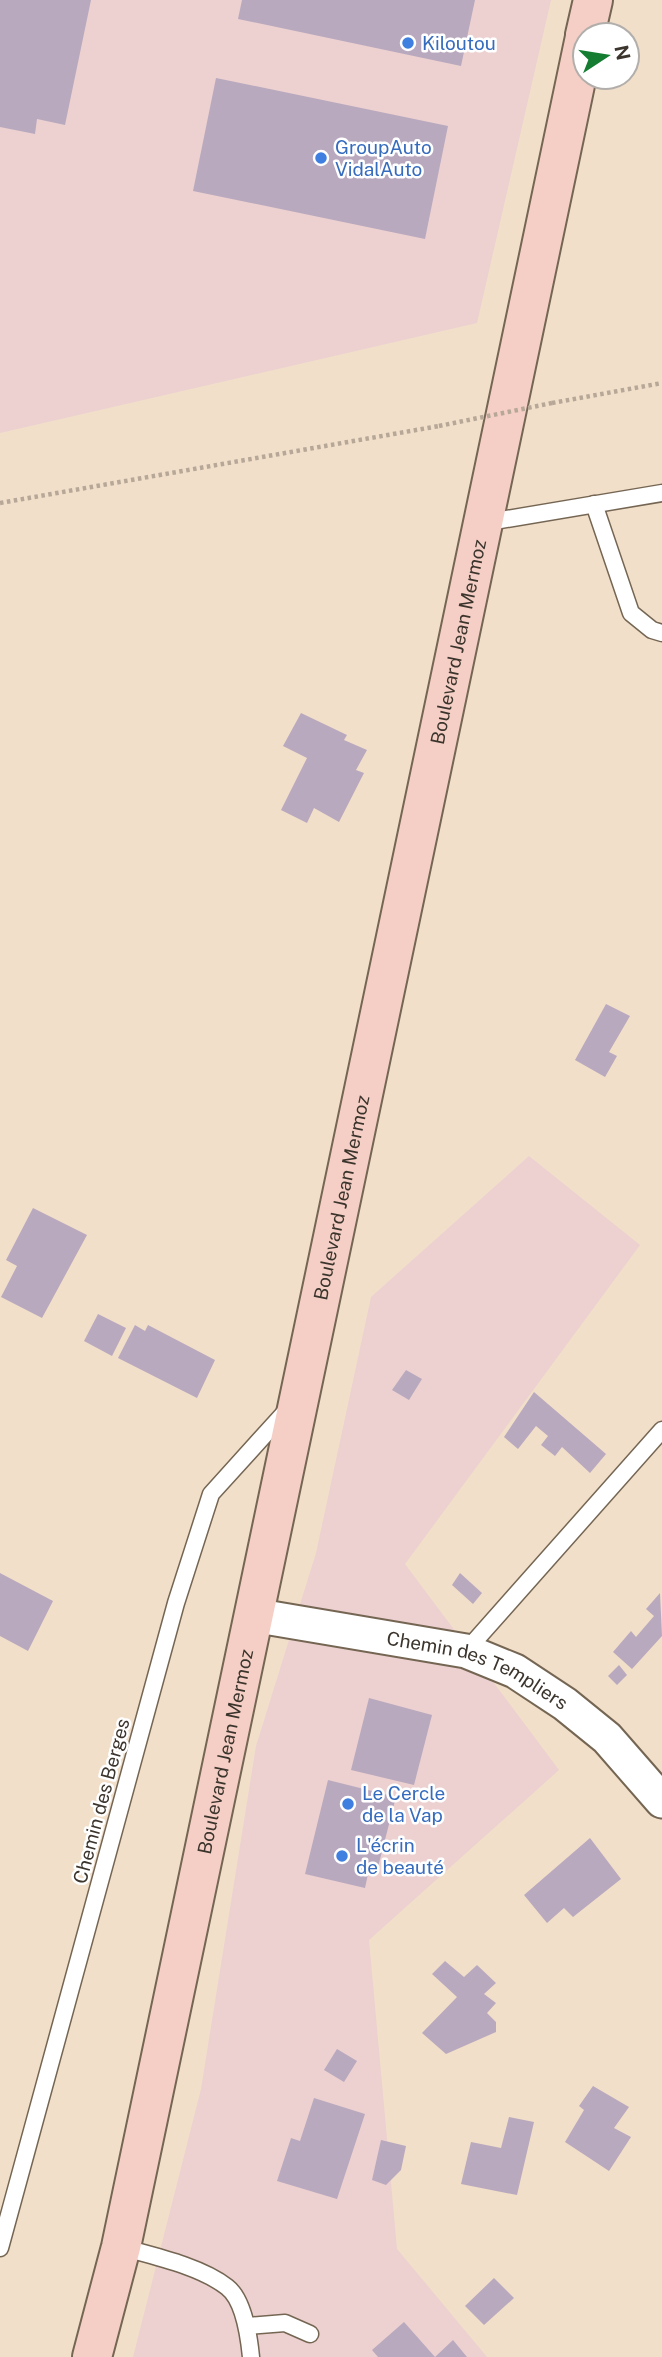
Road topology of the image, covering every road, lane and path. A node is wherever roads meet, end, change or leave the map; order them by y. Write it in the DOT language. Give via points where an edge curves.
graph roads {
  1 [pos="593,0"];
  2 [pos="588,21"];
  3 [pos="573,91"];
  4 [pos="662,383"];
  5 [pos="662,493"];
  6 [pos="0,503"];
  7 [pos="594,504"];
  8 [pos="481,524"];
  9 [pos="662,633"];
  10 [pos="300,1395"];
  11 [pos="662,1430"];
  12 [pos="253,1615"];
  13 [pos="466,1651"];
  14 [pos="662,1801"];
  15 [pos="121,2247"];
  16 [pos="0,2248"];
  17 [pos="248,2326"];
  18 [pos="310,2334"];
  19 [pos="92,2357"];
  20 [pos="251,2357"];
  1 -- 2 [label="main road, Boulevard Jean Mermoz"];
  3 -- 8 [label="main road, Boulevard Jean Mermoz"];
  4 -- 6 [label="path, bridge"];
  5 -- 7 [label="lane"];
  7 -- 8 [label="lane"];
  7 -- 9 [label="lane" via="631,613"];
  8 -- 10 [label="main road, Boulevard Jean Mermoz"];
  10 -- 12 [label="main road, Boulevard Jean Mermoz"];
  10 -- 16 [label="lane, Chemin des Berges" via="211,1494 176,1603"];
  11 -- 13 [label="lane"];
  12 -- 13 [label="street, Chemin des Templiers"];
  12 -- 15 [label="main road, Boulevard Jean Mermoz"];
  13 -- 14 [label="street, Chemin des Templiers" via="515,1671 565,1704 607,1738"];
  15 -- 17 [label="lane" via="177,2263 229,2288"];
  15 -- 19 [label="main road, Boulevard Jean Mermoz"];
  17 -- 18 [label="lane" via="285,2323"];
  17 -- 20 [label="lane"];
}
